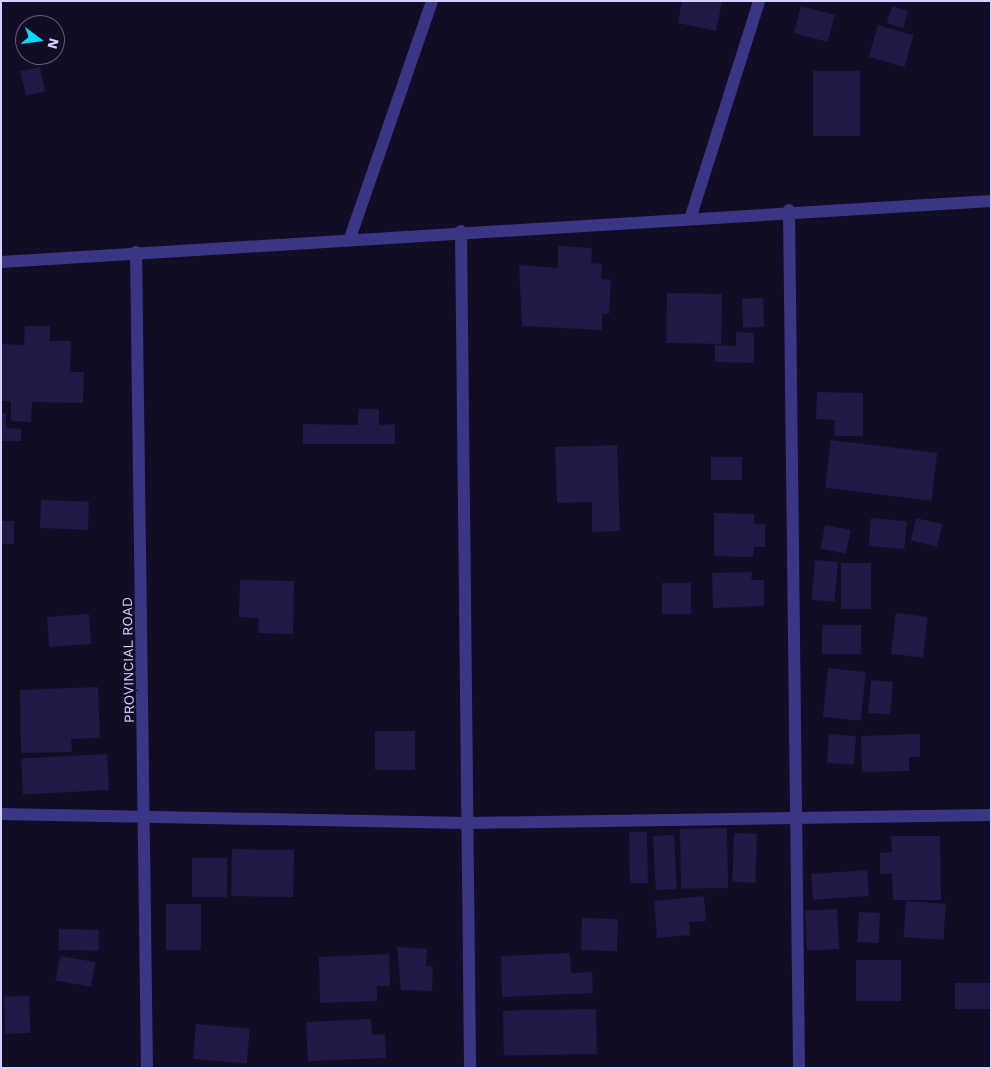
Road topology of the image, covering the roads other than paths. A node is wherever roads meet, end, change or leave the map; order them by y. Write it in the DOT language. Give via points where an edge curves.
graph roads {
  1 [pos="432,1"];
  2 [pos="759,1"];
  3 [pos="991,201"];
  4 [pos="789,210"];
  5 [pos="691,216"];
  6 [pos="460,231"];
  7 [pos="350,238"];
  8 [pos="136,252"];
  9 [pos="1,262"];
  10 [pos="1,814"];
  11 [pos="145,814"];
  12 [pos="991,815"];
  13 [pos="800,817"];
  14 [pos="467,823"];
  15 [pos="147,1068"];
  16 [pos="470,1068"];
  17 [pos="799,1068"];
  1 -- 7 [label="street"];
  2 -- 5 [label="street"];
  3 -- 4 [label="street"];
  4 -- 5 [label="street"];
  4 -- 13 [label="street"];
  5 -- 6 [label="street"];
  6 -- 7 [label="street"];
  6 -- 14 [label="street"];
  7 -- 8 [label="street"];
  8 -- 9 [label="street"];
  8 -- 11 [label="street, PROVINCIAL ROAD"];
  10 -- 11 [label="street"];
  11 -- 14 [label="street"];
  11 -- 15 [label="street, PROVINCIAL ROAD"];
  12 -- 13 [label="street"];
  13 -- 14 [label="street"];
  13 -- 17 [label="street"];
  14 -- 16 [label="street"];
}
